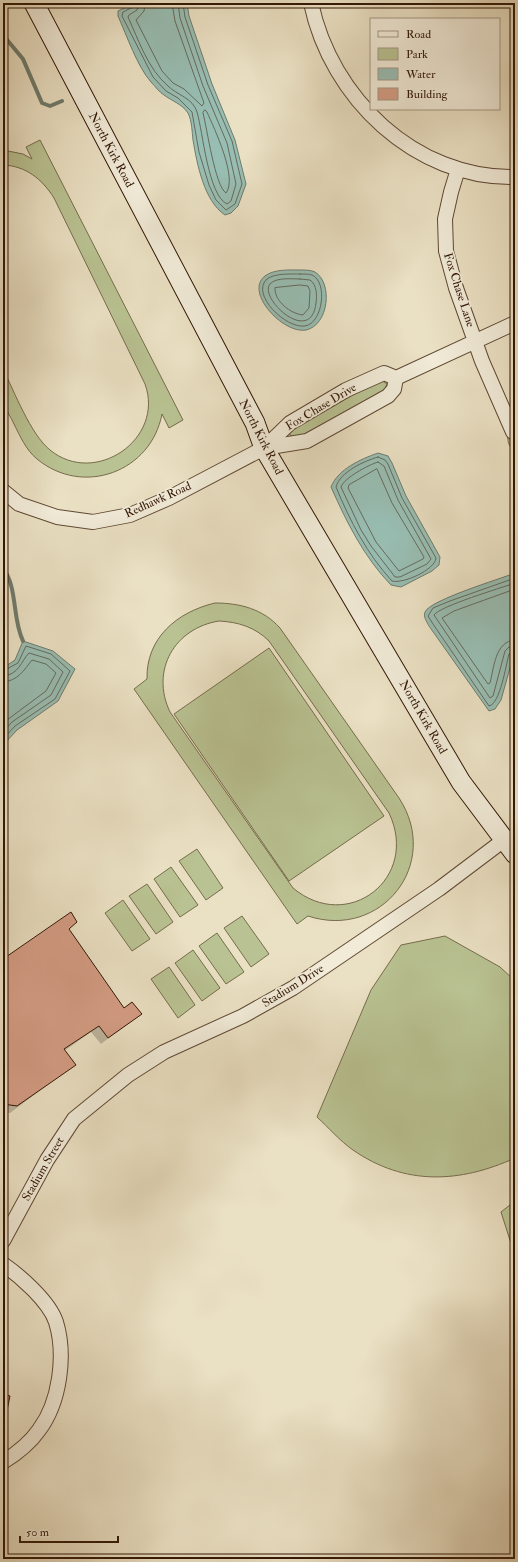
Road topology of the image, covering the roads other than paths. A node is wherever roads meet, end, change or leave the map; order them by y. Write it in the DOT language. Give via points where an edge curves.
graph roads {
  1 [pos="34,3"];
  2 [pos="311,3"];
  3 [pos="458,169"];
  4 [pos="515,177"];
  5 [pos="515,323"];
  6 [pos="476,341"];
  7 [pos="396,378"];
  8 [pos="513,432"];
  9 [pos="264,448"];
  10 [pos="3,491"];
  11 [pos="509,847"];
  12 [pos="74,1119"];
  13 [pos="3,1241"];
  14 [pos="3,1264"];
  15 [pos="3,1462"];
  1 -- 9 [label="main road, North Kirk Road" via="255,423"];
  2 -- 3 [label="street" via="323,44 337,71 377,122 399,140 427,157"];
  3 -- 4 [label="street" via="478,174"];
  3 -- 6 [label="street, Fox Chase Lane" via="445,219 446,252 456,288"];
  5 -- 6 [label="street"];
  6 -- 7 [label="street"];
  6 -- 8 [label="street, Fox Chase Lane"];
  7 -- 9 [label="street, Fox Chase Drive" via="384,373 346,390 290,423"];
  7 -- 9 [label="street, Fox Chase Drive" via="394,389 388,396 307,441"];
  9 -- 10 [label="street, Redhawk Road" via="130,515 93,522 57,517 27,507"];
  9 -- 11 [label="main road, North Kirk Road" via="461,782"];
  11 -- 12 [label="street, Stadium Drive" via="439,889 293,988 243,1016 164,1052 128,1074"];
  12 -- 13 [label="street, Stadium Street"];
  14 -- 15 [label="street" via="38,1294 55,1321 60,1346 53,1405 39,1430 17,1453"];
}
